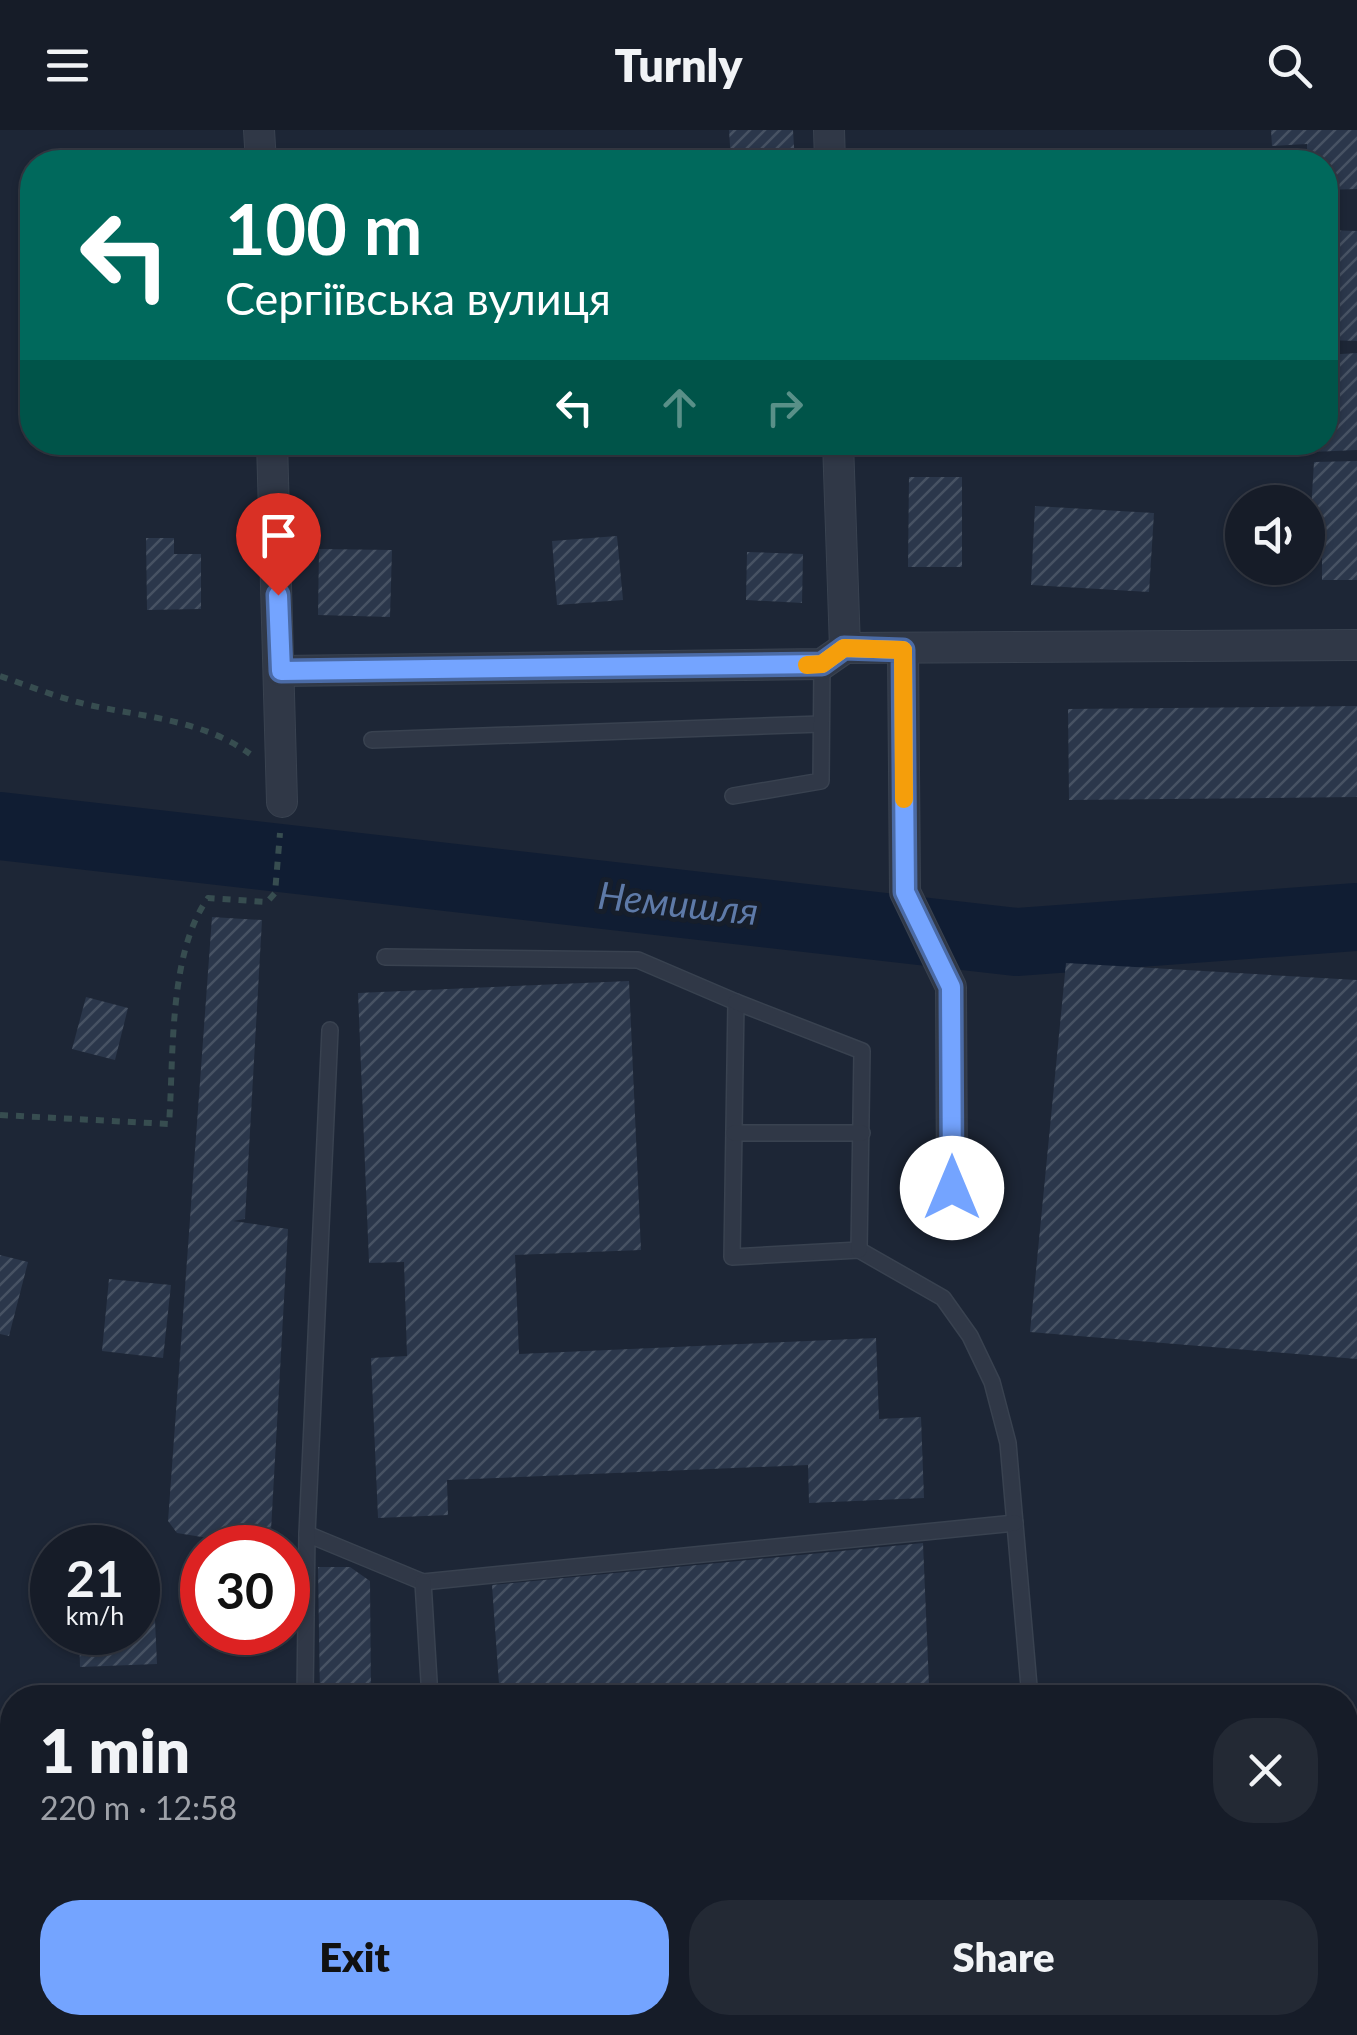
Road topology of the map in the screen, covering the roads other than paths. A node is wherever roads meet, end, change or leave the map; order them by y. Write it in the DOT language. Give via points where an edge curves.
graph roads {
  1 [pos="273,455"];
  2 [pos="838,455"];
  3 [pos="1357,645"];
  4 [pos="903,650"];
  5 [pos="833,656"];
  6 [pos="281,671"];
  7 [pos="821,724"];
  8 [pos="372,740"];
  9 [pos="282,791"];
  10 [pos="733,796"];
  11 [pos="384,957"];
  12 [pos="736,1002"];
  13 [pos="330,1030"];
  14 [pos="862,1132"];
  15 [pos="734,1133"];
  16 [pos="952,1188"];
  17 [pos="859,1250"];
  18 [pos="1015,1523"];
  19 [pos="307,1525"];
  20 [pos="310,1535"];
  21 [pos="423,1582"];
  22 [pos="306,1655"];
  23 [pos="305,1685"];
  24 [pos="429,1685"];
  25 [pos="1029,1685"];
  1 -- 6 [label="street"];
  2 -- 5 [label="street"];
  3 -- 4 [label="street"];
  4 -- 5 [label="street"];
  4 -- 16 [label="street" via="905,892 951,987"];
  5 -- 6 [label="street"];
  5 -- 7 [label="lane"];
  6 -- 9 [label="street"];
  7 -- 8 [label="lane"];
  7 -- 10 [label="lane" via="821,781"];
  11 -- 12 [label="lane" via="638,960"];
  12 -- 14 [label="lane" via="862,1051"];
  12 -- 15 [label="lane"];
  13 -- 19 [label="lane"];
  14 -- 15 [label="lane"];
  14 -- 17 [label="lane"];
  15 -- 17 [label="lane" via="732,1258"];
  17 -- 18 [label="lane" via="943,1298 970,1336 992,1382 1008,1442"];
  18 -- 21 [label="lane"];
  18 -- 25 [label="lane"];
  20 -- 21 [label="lane"];
  21 -- 24 [label="lane"];
  22 -- 23 [label="lane"];
}
